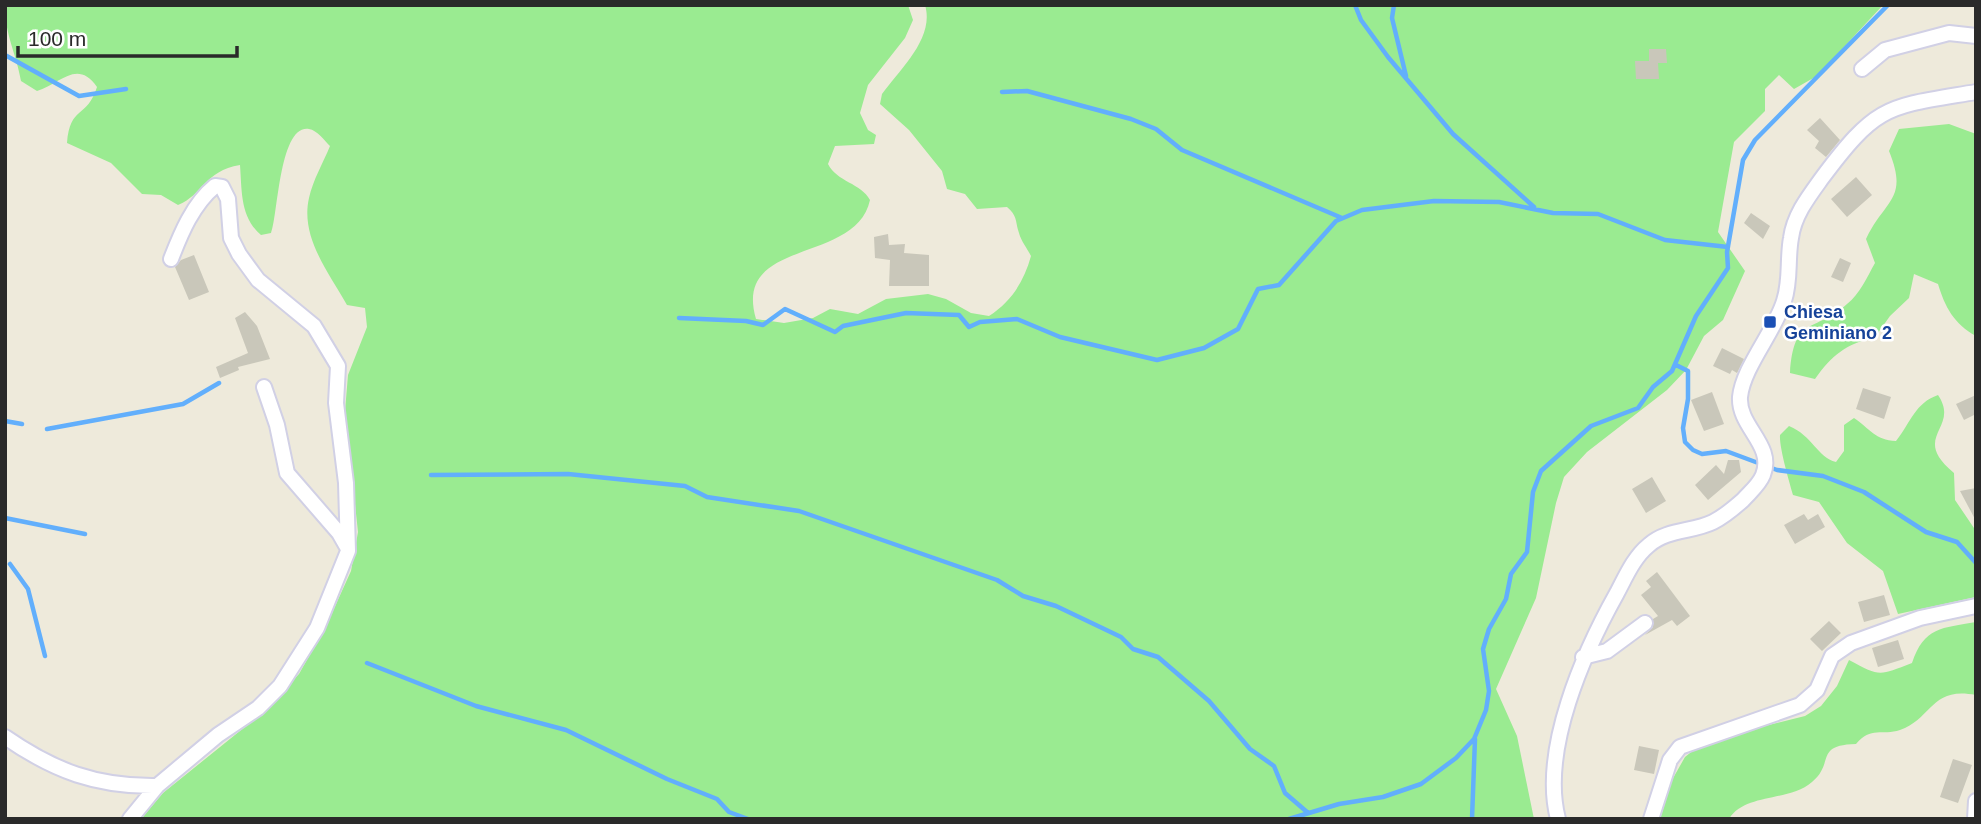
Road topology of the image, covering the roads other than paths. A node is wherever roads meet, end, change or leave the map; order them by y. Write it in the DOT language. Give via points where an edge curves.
graph roads {
  1 [pos="1976,36"];
  2 [pos="1862,69"];
  3 [pos="1976,92"];
  4 [pos="171,259"];
  5 [pos="264,387"];
  6 [pos="348,551"];
  7 [pos="1976,606"];
  8 [pos="1645,623"];
  9 [pos="1583,657"];
  10 [pos="5,737"];
  11 [pos="157,786"];
  12 [pos="1976,801"];
  13 [pos="130,819"];
  14 [pos="1559,819"];
  15 [pos="1651,819"];
  16 [pos="1975,819"];
  1 -- 2 [label="street" via="1949,33 1885,50"];
  3 -- 9 [label="street" via="1902,104 1879,114 1854,136 1807,200 1791,237 1784,303 1741,391 1744,416 1764,450 1763,475 1730,512 1713,522 1661,536 1636,558"];
  4 -- 6 [label="street" via="193,211 215,186 222,187 228,199 231,238 239,254 258,280 313,326 338,366 336,403"];
  5 -- 6 [label="street" via="287,473 339,533"];
  6 -- 11 [label="street" via="317,628 280,686"];
  7 -- 15 [label="street" via="1920,618 1852,643 1832,656 1817,690 1800,705 1680,747 1670,760"];
  8 -- 9 [label="street" via="1607,651"];
  9 -- 14 [label="street" via="1570,692 1554,779"];
  10 -- 11 [label="street" via="91,782"];
  11 -- 13 [label="street"];
  12 -- 16 [label="street"];
}
